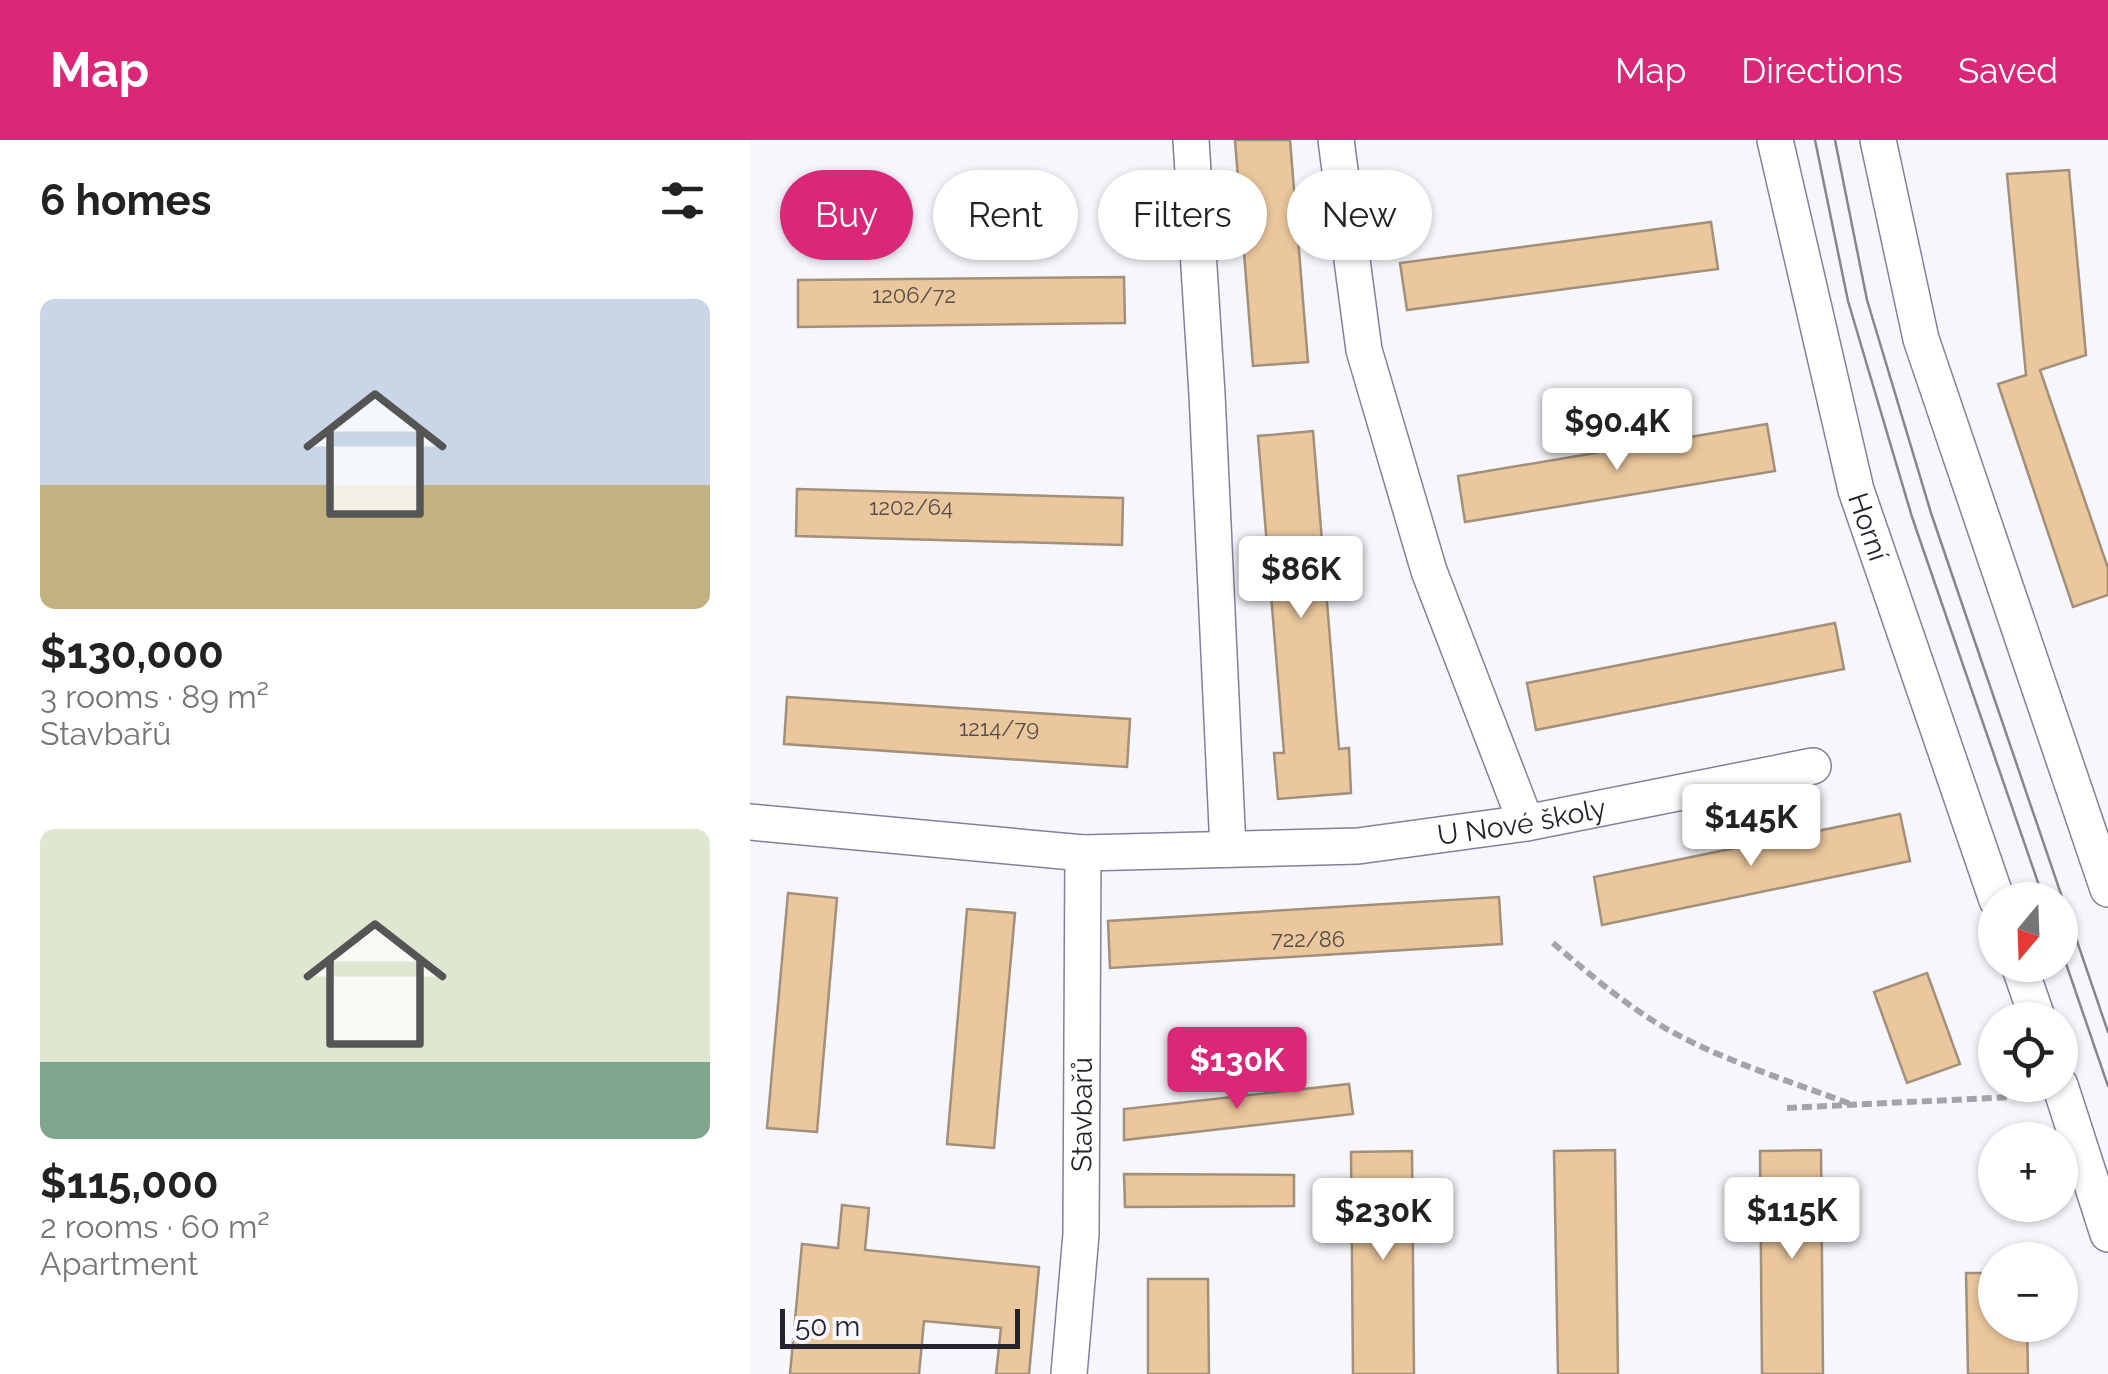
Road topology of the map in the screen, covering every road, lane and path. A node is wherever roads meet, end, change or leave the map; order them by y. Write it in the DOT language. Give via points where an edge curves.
graph roads {
  1 [pos="1191,140"];
  2 [pos="1336,140"];
  3 [pos="1775,140"];
  4 [pos="1878,140"];
  5 [pos="1813,766"];
  6 [pos="750,822"];
  7 [pos="1526,823"];
  8 [pos="1228,849"];
  9 [pos="1083,853"];
  10 [pos="1991,882"];
  11 [pos="2108,889"];
  12 [pos="1552,943"];
  13 [pos="1978,1099"];
  14 [pos="2066,1102"];
  15 [pos="1852,1105"];
  16 [pos="1787,1108"];
  17 [pos="2108,1234"];
  18 [pos="1069,1374"];
  1 -- 8 [label="street"];
  2 -- 7 [label="street" via="1364,350 1429,571"];
  3 -- 10 [label="street, Horní" via="1856,490"];
  4 -- 11 [label="street" via="1921,339"];
  5 -- 7 [label="street, U Nové školy"];
  6 -- 9 [label="street, U Nové školy"];
  7 -- 8 [label="street, U Nové školy" via="1358,846"];
  8 -- 9 [label="street, U Nové školy"];
  9 -- 18 [label="street, Stavbařů" via="1081,1234"];
  12 -- 15 [label="path" via="1664,1028"];
  13 -- 15 [label="path"];
  14 -- 17 [label="street"];
  15 -- 16 [label="path"];
}
